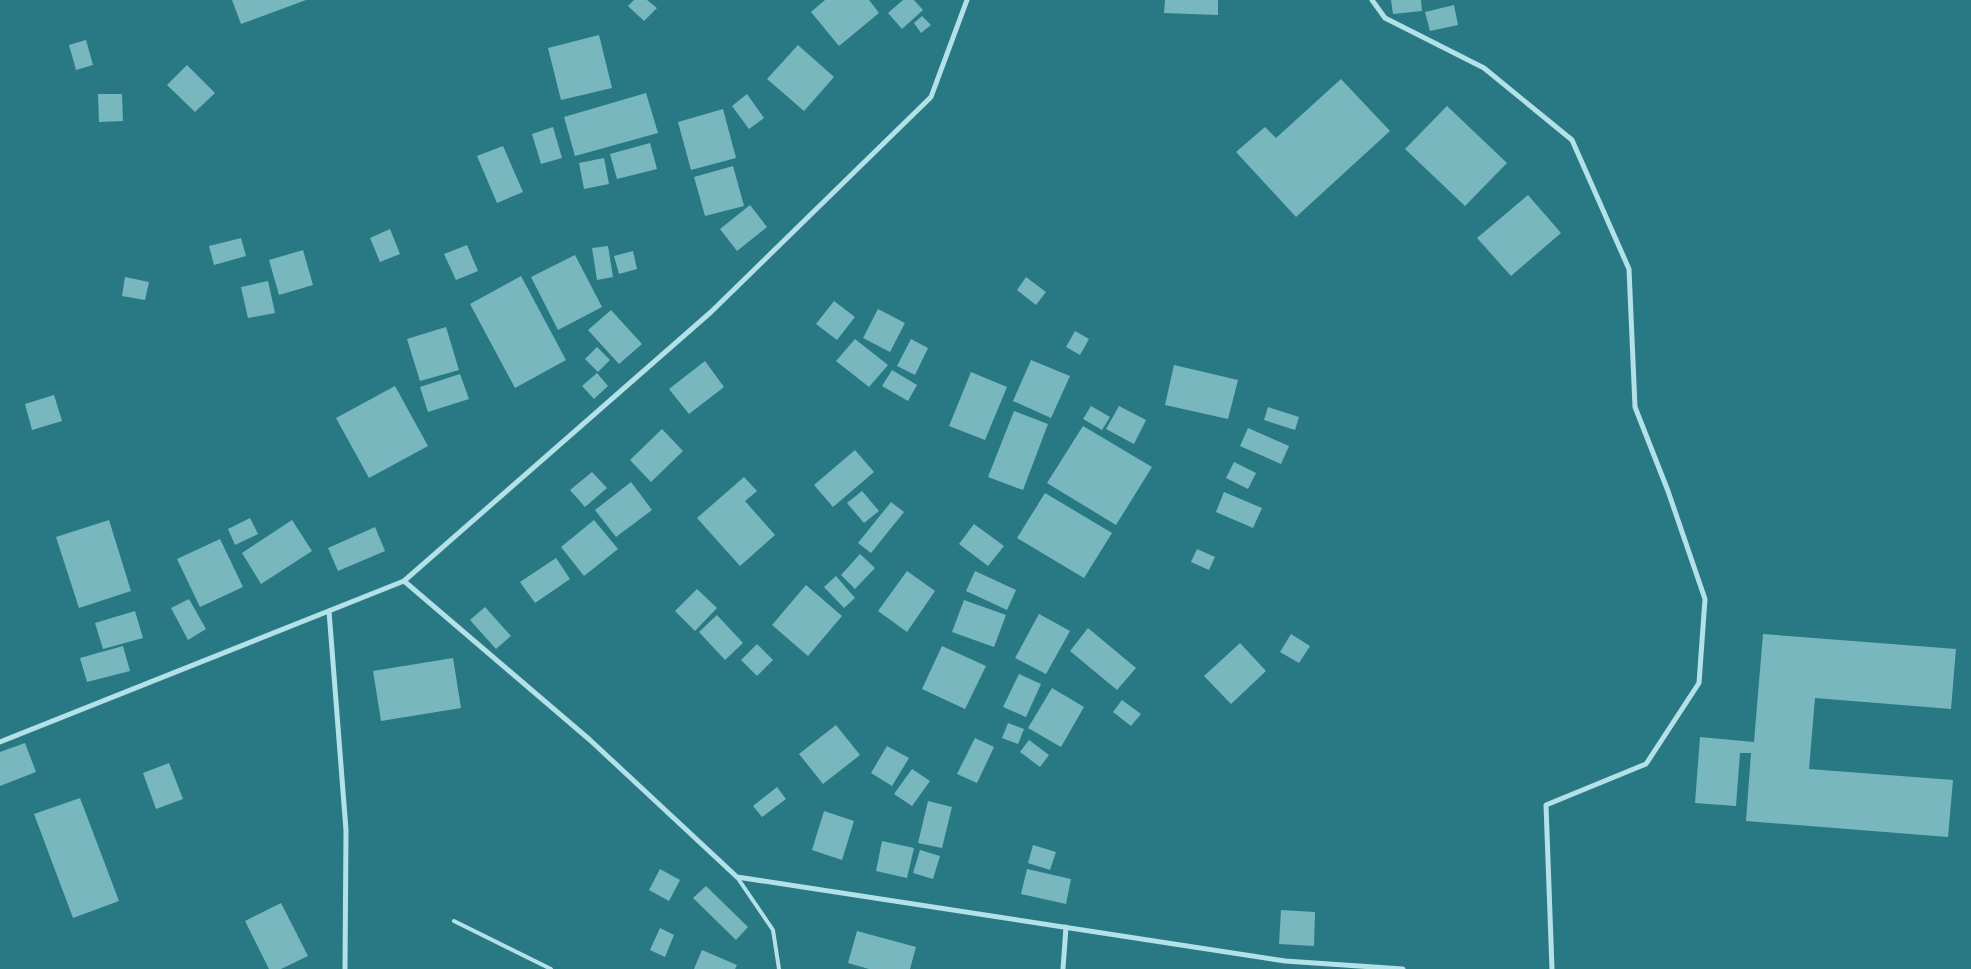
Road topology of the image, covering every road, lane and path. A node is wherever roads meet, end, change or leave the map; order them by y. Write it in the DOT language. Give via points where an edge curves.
graph roads {
  1 [pos="967,0"];
  2 [pos="1372,0"];
  3 [pos="404,580"];
  4 [pos="329,611"];
  5 [pos="0,742"];
  6 [pos="737,877"];
  7 [pos="454,921"];
  8 [pos="1066,927"];
  9 [pos="346,969"];
  10 [pos="551,969"];
  11 [pos="779,969"];
  12 [pos="1064,969"];
  13 [pos="1403,969"];
  14 [pos="1552,969"];
  1 -- 3 [label="street" via="931,97 711,312"];
  2 -- 14 [label="street" via="1385,18 1484,68 1572,140 1629,269 1635,408 1705,599 1699,683 1646,764 1546,805"];
  3 -- 4 [label="street"];
  3 -- 6 [label="street" via="590,740"];
  4 -- 5 [label="street"];
  4 -- 9 [label="street" via="346,830"];
  6 -- 8 [label="street"];
  6 -- 11 [label="lane" via="773,930"];
  7 -- 10 [label="lane"];
  8 -- 12 [label="street"];
  8 -- 13 [label="street" via="1286,961"];
}
